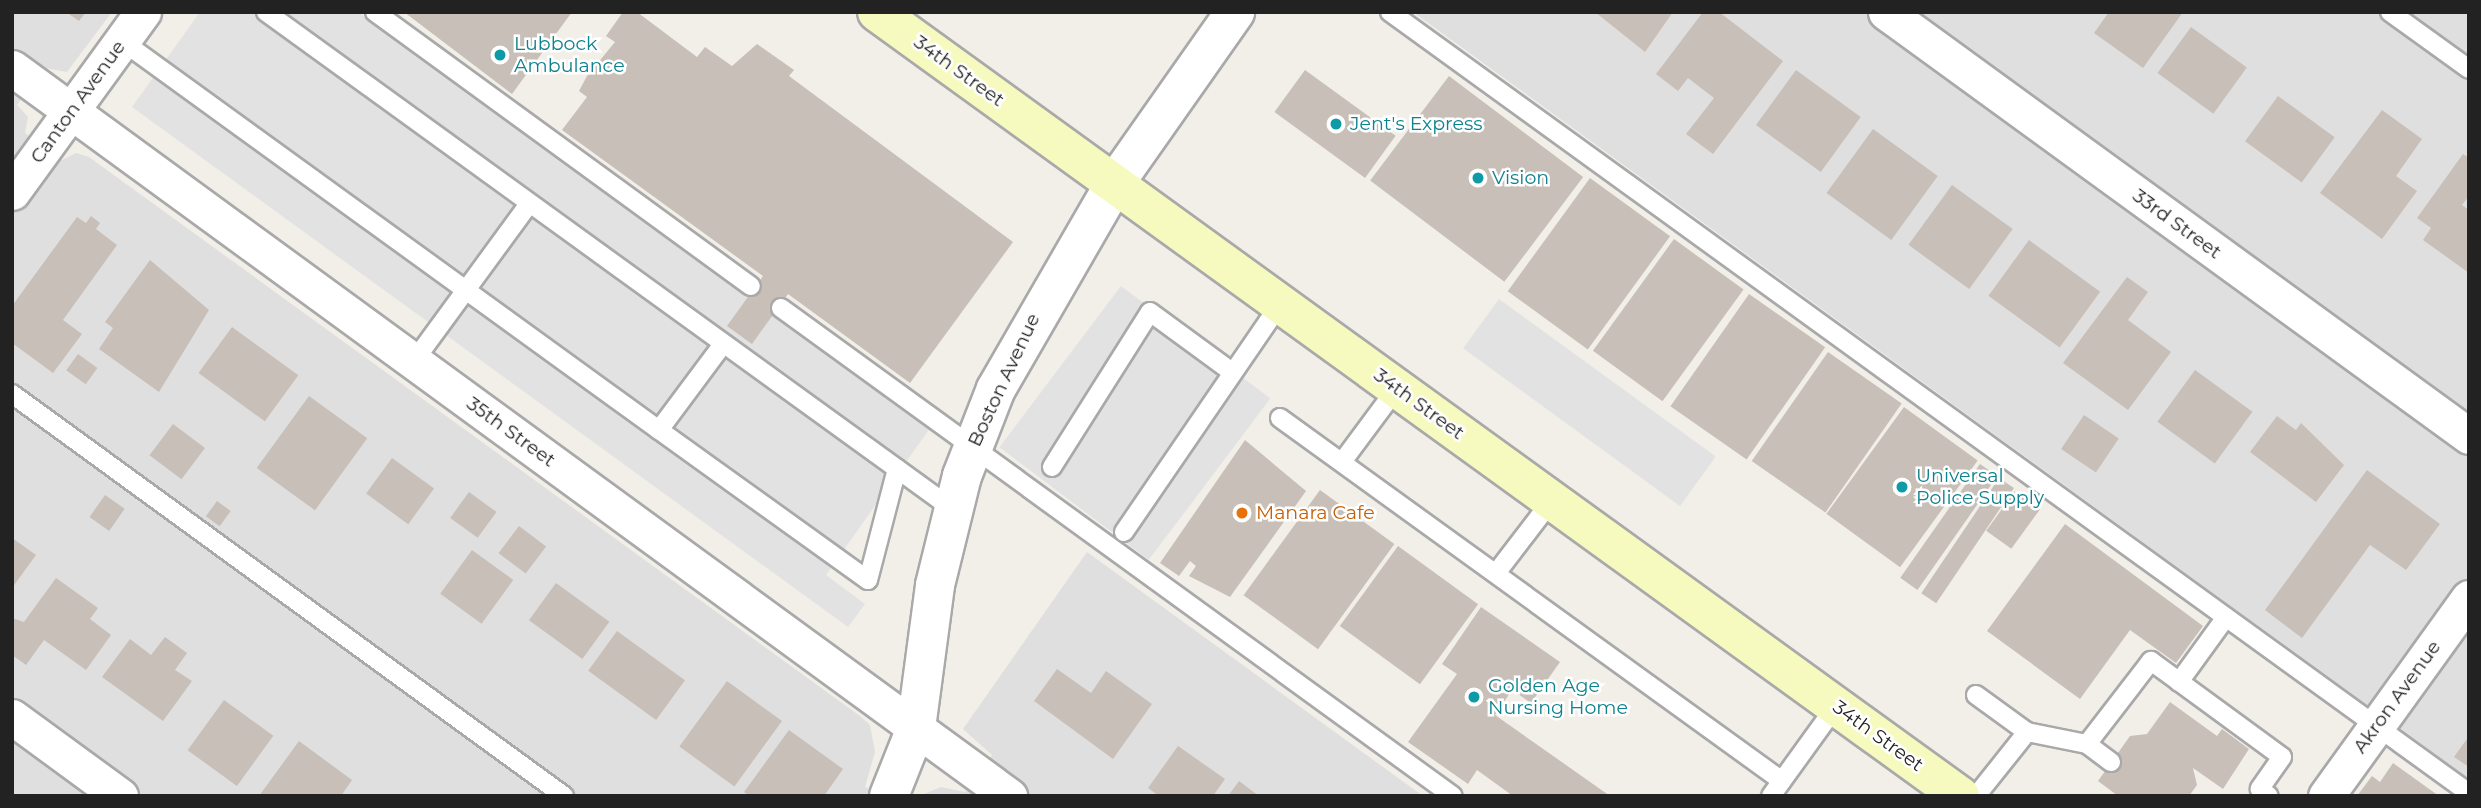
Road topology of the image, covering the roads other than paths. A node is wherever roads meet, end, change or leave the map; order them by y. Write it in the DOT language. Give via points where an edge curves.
graph roads {
  1 [pos="143,12"];
  2 [pos="266,12"];
  3 [pos="375,12"];
  4 [pos="877,12"];
  5 [pos="1236,12"];
  6 [pos="1390,12"];
  7 [pos="1886,12"];
  8 [pos="2390,12"];
  9 [pos="122,41"];
  10 [pos="12,68"];
  11 [pos="2469,69"];
  12 [pos="71,111"];
  13 [pos="1115,183"];
  14 [pos="12,192"];
  15 [pos="529,204"];
  16 [pos="751,286"];
  17 [pos="466,290"];
  18 [pos="1281,303"];
  19 [pos="781,308"];
  20 [pos="723,344"];
  21 [pos="414,361"];
  22 [pos="1232,372"];
  23 [pos="1397,388"];
  24 [pos="12,394"];
  25 [pos="1280,418"];
  26 [pos="659,430"];
  27 [pos="2469,436"];
  28 [pos="972,447"];
  29 [pos="1342,462"];
  30 [pos="1052,467"];
  31 [pos="897,469"];
  32 [pos="1552,500"];
  33 [pos="954,510"];
  34 [pos="1125,532"];
  35 [pos="1497,572"];
  36 [pos="2469,598"];
  37 [pos="2226,617"];
  38 [pos="2179,682"];
  39 [pos="1976,695"];
  40 [pos="1836,706"];
  41 [pos="12,718"];
  42 [pos="2377,725"];
  43 [pos="916,728"];
  44 [pos="2027,732"];
  45 [pos="2087,744"];
  46 [pos="2111,762"];
  47 [pos="1782,780"];
  48 [pos="2469,793"];
  49 [pos="2261,794"];
  50 [pos="120,796"];
  51 [pos="564,796"];
  52 [pos="889,796"];
  53 [pos="1009,796"];
  54 [pos="1453,796"];
  55 [pos="1771,796"];
  56 [pos="1960,796"];
  57 [pos="1976,796"];
  58 [pos="2326,796"];
  1 -- 9 [label="street, Canton Avenue"];
  2 -- 15 [label="lane"];
  3 -- 16 [label="lane"];
  4 -- 13 [label="main road, 34th Street"];
  5 -- 13 [label="street, Boston Avenue"];
  6 -- 37 [label="lane"];
  7 -- 27 [label="street, 33rd Street"];
  8 -- 11 [label="lane"];
  9 -- 12 [label="street, Canton Avenue"];
  9 -- 17 [label="lane"];
  10 -- 12 [label="street, 35th Street"];
  12 -- 14 [label="street, Canton Avenue"];
  12 -- 21 [label="street, 35th Street"];
  13 -- 18 [label="main road, 34th Street"];
  13 -- 28 [label="street, Boston Avenue" via="1031,318"];
  15 -- 17 [label="lane"];
  15 -- 20 [label="lane"];
  17 -- 21 [label="lane"];
  17 -- 26 [label="lane"];
  18 -- 22 [label="lane"];
  18 -- 23 [label="main road, 34th Street"];
  19 -- 28 [label="lane"];
  20 -- 26 [label="lane"];
  20 -- 31 [label="lane"];
  21 -- 43 [label="street, 35th Street"];
  22 -- 30 [label="lane" via="1150,312"];
  22 -- 34 [label="lane"];
  23 -- 29 [label="lane"];
  23 -- 32 [label="main road, 34th Street"];
  24 -- 51 [label="lane"];
  25 -- 29 [label="lane"];
  26 -- 31 [label="lane" via="868,580"];
  28 -- 33 [label="street, Boston Avenue"];
  28 -- 54 [label="lane"];
  29 -- 35 [label="lane"];
  31 -- 33 [label="lane"];
  32 -- 35 [label="lane"];
  32 -- 40 [label="main road, 34th Street"];
  33 -- 43 [label="street, Boston Avenue" via="935,585"];
  35 -- 47 [label="lane"];
  36 -- 42 [label="street, Akron Avenue"];
  37 -- 38 [label="lane"];
  37 -- 42 [label="lane"];
  38 -- 45 [label="lane" via="2151,661"];
  38 -- 49 [label="lane" via="2282,757"];
  39 -- 44 [label="lane"];
  40 -- 47 [label="lane"];
  40 -- 56 [label="main road, 34th Street"];
  41 -- 50 [label="street"];
  42 -- 48 [label="lane"];
  42 -- 58 [label="street, Akron Avenue"];
  43 -- 52 [label="street, Boston Avenue"];
  43 -- 53 [label="street, 35th Street"];
  44 -- 45 [label="lane"];
  44 -- 57 [label="lane"];
  45 -- 46 [label="lane"];
  47 -- 55 [label="lane"];
}
